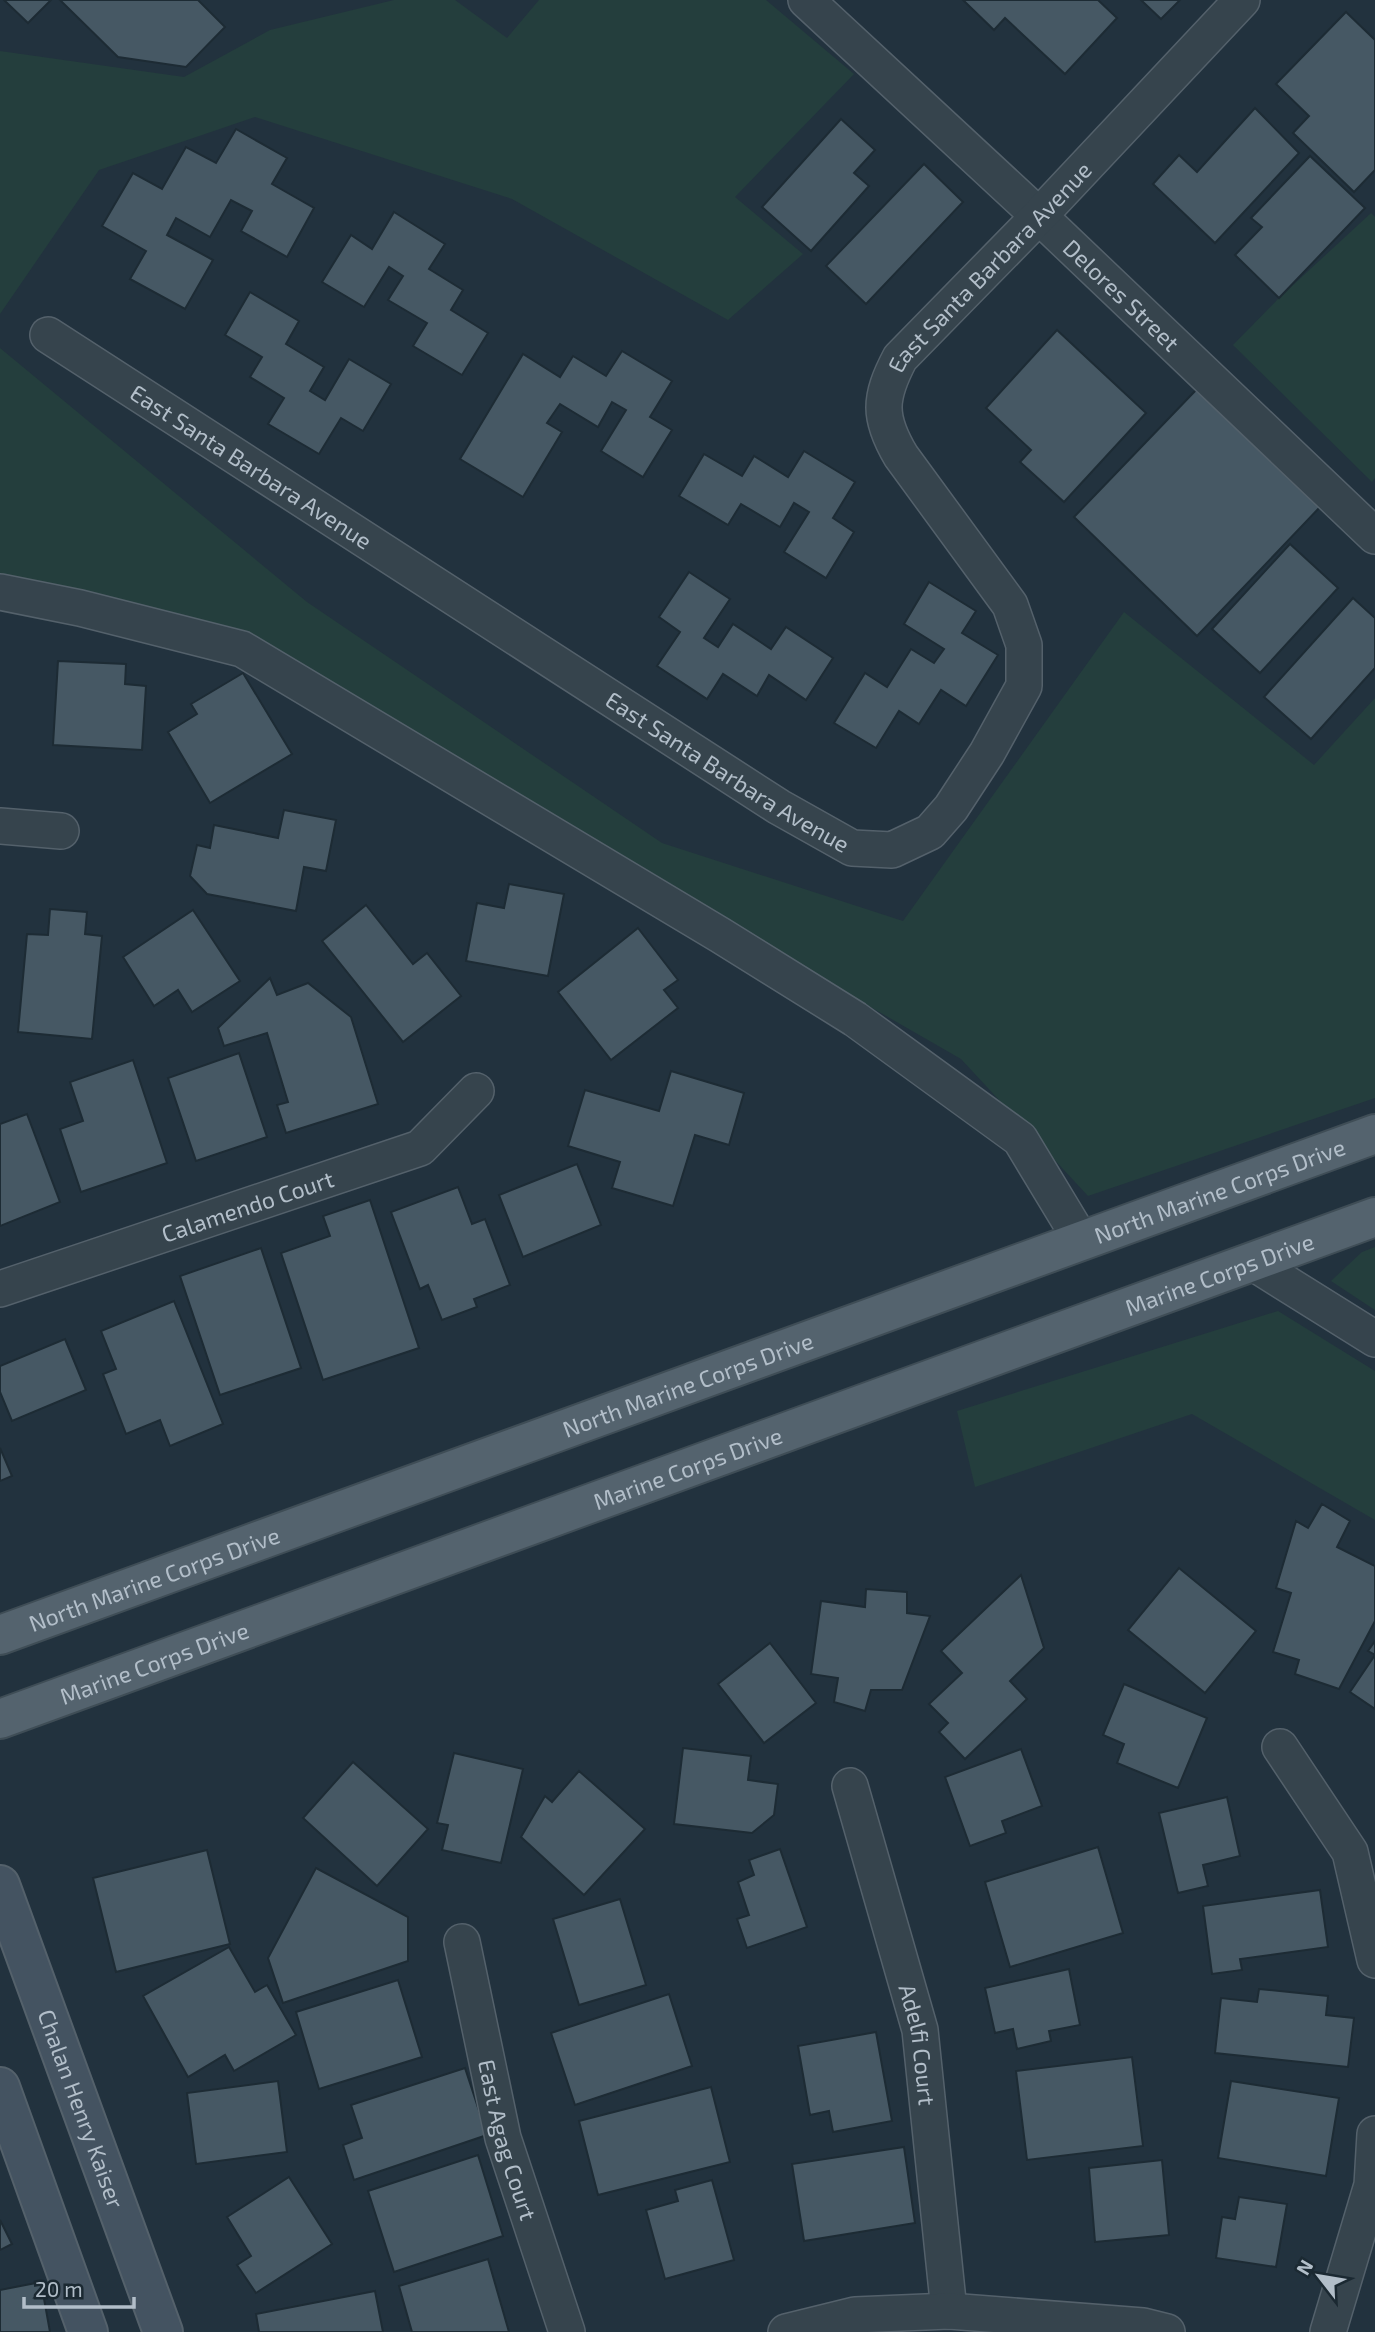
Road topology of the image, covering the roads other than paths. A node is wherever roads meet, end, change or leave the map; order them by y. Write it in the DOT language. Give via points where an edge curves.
graph roads {
  1 [pos="806,0"];
  2 [pos="1242,0"];
  3 [pos="1039,216"];
  4 [pos="48,335"];
  5 [pos="1375,536"];
  6 [pos="0,592"];
  7 [pos="0,827"];
  8 [pos="61,831"];
  9 [pos="476,1091"];
  10 [pos="1375,1133"];
  11 [pos="1375,1217"];
  12 [pos="1081,1240"];
  13 [pos="1252,1262"];
  14 [pos="0,1289"];
  15 [pos="1375,1339"];
  16 [pos="0,1635"];
  17 [pos="0,1719"];
  18 [pos="1280,1747"];
  19 [pos="850,1786"];
  20 [pos="0,1885"];
  21 [pos="462,1942"];
  22 [pos="1375,1960"];
  23 [pos="0,2087"];
  24 [pos="1375,2134"];
  25 [pos="949,2311"];
  26 [pos="88,2332"];
  27 [pos="163,2332"];
  28 [pos="566,2332"];
  29 [pos="786,2332"];
  30 [pos="1167,2332"];
  31 [pos="1328,2332"];
  1 -- 3 [label="street, Delores Street"];
  2 -- 3 [label="street, East Santa Barbara Avenue"];
  3 -- 4 [label="street, East Santa Barbara Avenue" via="900,358 888,381 883,407 888,433 1010,606 1024,645 1024,687 987,753 930,832 892,850 852,848 779,807"];
  3 -- 5 [label="street, Delores Street"];
  6 -- 12 [label="street" via="242,649 708,928 855,1019 1020,1139"];
  7 -- 8 [label="street"];
  9 -- 14 [label="street, Calamendo Court" via="420,1148"];
  10 -- 12 [label="main road, North Marine Corps Drive"];
  11 -- 13 [label="main road, Marine Corps Drive"];
  12 -- 16 [label="main road, North Marine Corps Drive"];
  13 -- 15 [label="street"];
  13 -- 17 [label="main road, Marine Corps Drive"];
  18 -- 22 [label="street" via="1350,1852"];
  19 -- 25 [label="street, Adelfi Court" via="920,2030"];
  20 -- 27 [label="street, Chalan Henry Kaiser"];
  21 -- 28 [label="street, East Agag Court" via="503,2138"];
  23 -- 26 [label="street"];
  24 -- 31 [label="street" via="1372,2185"];
  25 -- 29 [label="street" via="855,2315"];
  25 -- 30 [label="street" via="1143,2326"];
}
